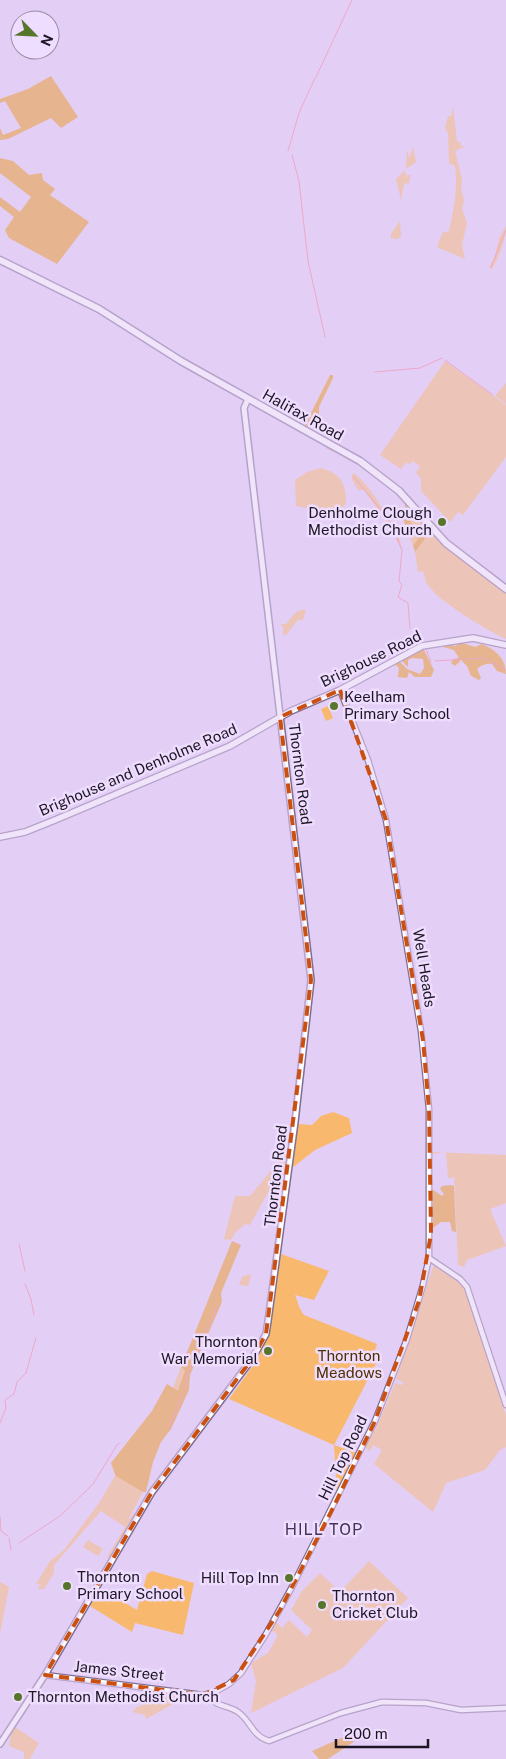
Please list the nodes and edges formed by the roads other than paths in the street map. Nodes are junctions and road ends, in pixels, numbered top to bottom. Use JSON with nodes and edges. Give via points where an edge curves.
{"nodes":[{"id":1,"x":0,"y":260,"type":"edge"},
{"id":2,"x":248,"y":399,"type":"junction"},
{"id":3,"x":506,"y":589,"type":"edge"},
{"id":4,"x":506,"y":645,"type":"edge"},
{"id":5,"x":340,"y":690,"type":"junction"},
{"id":6,"x":280,"y":717,"type":"junction"},
{"id":7,"x":0,"y":837,"type":"edge"},
{"id":8,"x":429,"y":1258,"type":"junction"},
{"id":9,"x":506,"y":1405,"type":"edge"},
{"id":10,"x":45,"y":1675,"type":"junction"},
{"id":11,"x":208,"y":1695,"type":"junction"},
{"id":12,"x":506,"y":1708,"type":"edge"},
{"id":13,"x":0,"y":1744,"type":"edge"}],
"edges":[{"from":1,"to":2,"type":"highway","name":"Halifax Road","via":[[91,305]]},
{"from":2,"to":3,"type":"highway","name":"Halifax Road","via":[[378,474],[408,500],[446,543]]},
{"from":2,"to":6,"type":"main road","name":"Thornton Road","via":[[244,408]]},
{"from":4,"to":5,"type":"main road","name":"Brighouse Road","via":[[473,638],[426,645]]},
{"from":5,"to":6,"type":"main road","name":"Brighouse Road"},
{"from":5,"to":8,"type":"street","name":"Well Heads","via":[[368,760],[386,820],[421,1031],[429,1109]]},
{"from":6,"to":7,"type":"main road","name":"Brighouse and Denholme Road","via":[[230,746],[55,820]]},
{"from":6,"to":10,"type":"main road","name":"Thornton Road","via":[[311,980],[266,1334],[252,1359],[152,1492]]},
{"from":8,"to":9,"type":"street","via":[[467,1287]]},
{"from":8,"to":11,"type":"street","name":"Hill Top Road","via":[[419,1301],[394,1376],[332,1510],[280,1610],[241,1673]]},
{"from":10,"to":11,"type":"street","name":"James Street"},
{"from":10,"to":13,"type":"main road","name":"Thornton Road"},
{"from":11,"to":12,"type":"street","via":[[216,1704],[241,1715],[258,1736],[273,1740],[341,1713],[382,1702],[426,1703],[461,1710]]}]}
